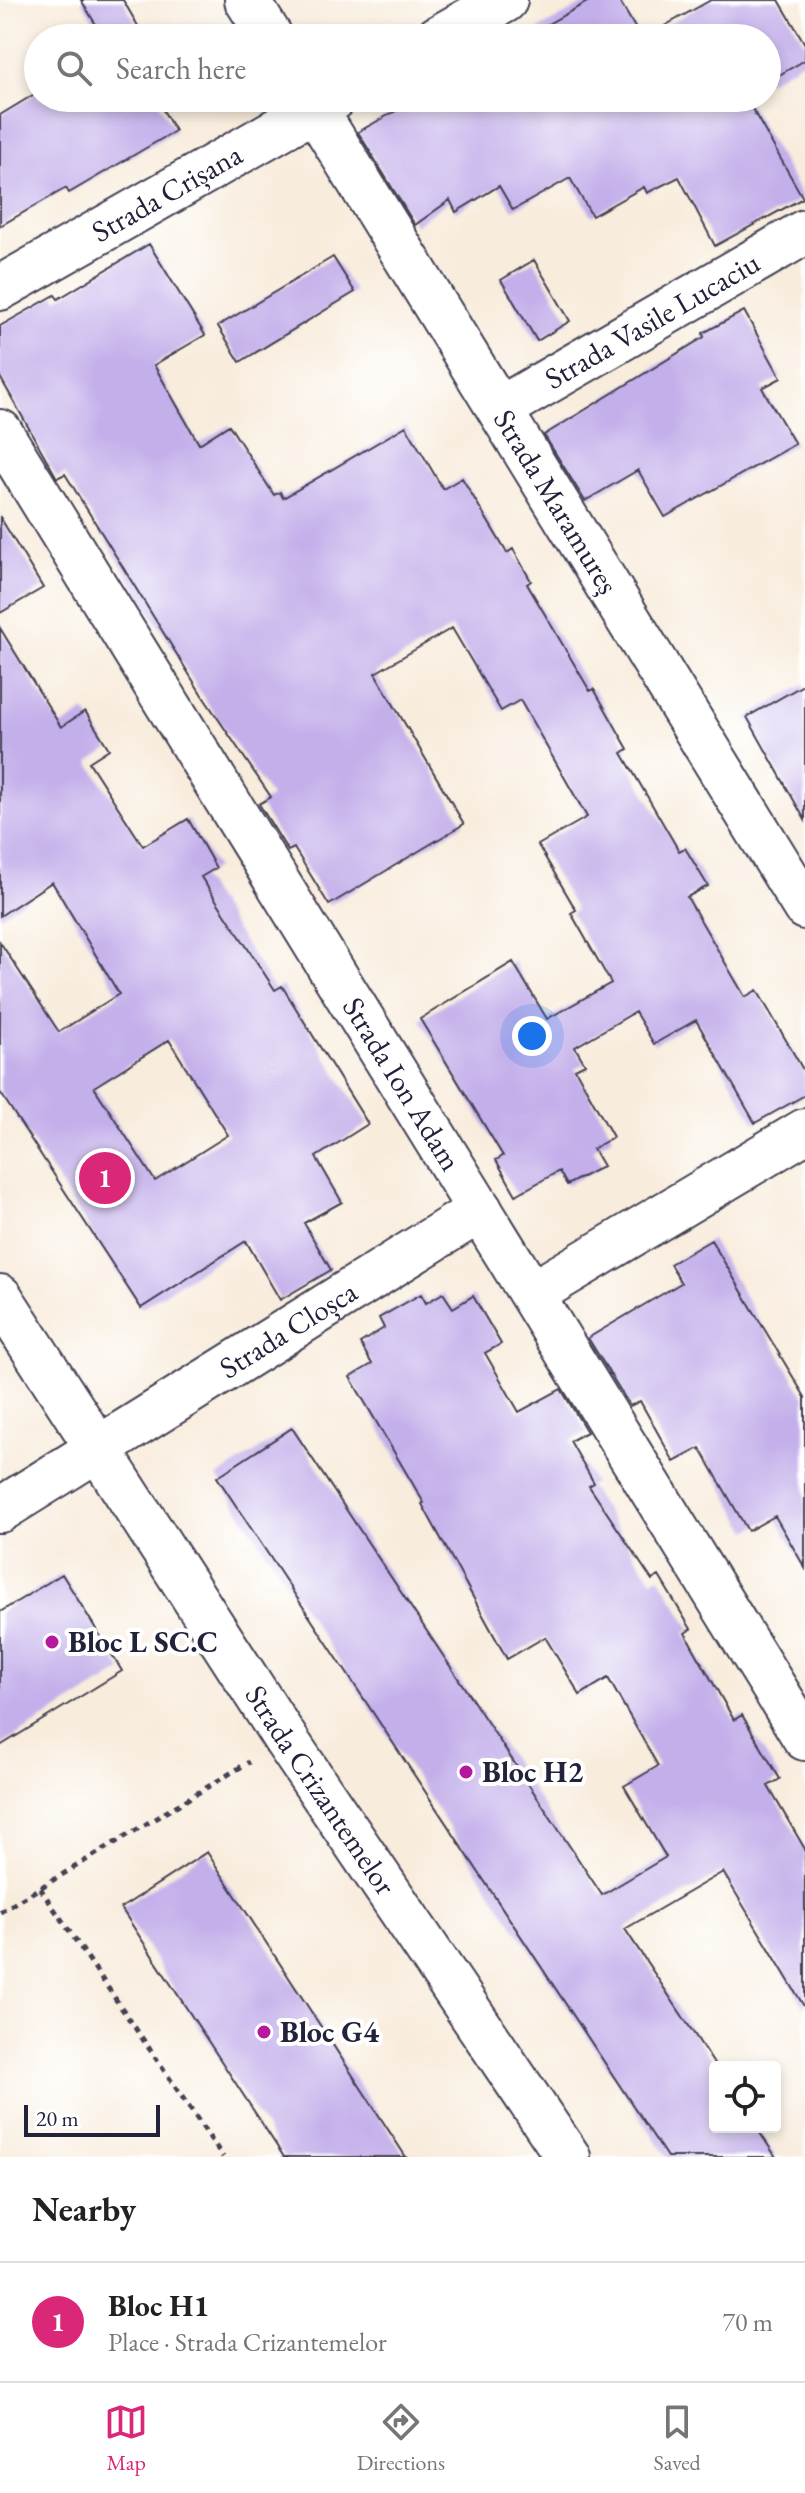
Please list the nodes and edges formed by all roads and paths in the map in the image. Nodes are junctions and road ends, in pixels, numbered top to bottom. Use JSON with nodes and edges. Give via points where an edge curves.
{"nodes":[{"id":1,"x":247,"y":0,"type":"edge"},
{"id":2,"x":505,"y":0,"type":"edge"},
{"id":3,"x":262,"y":24,"type":"edge"},
{"id":4,"x":463,"y":24,"type":"edge"},
{"id":5,"x":302,"y":112,"type":"edge"},
{"id":6,"x":325,"y":112,"type":"edge"},
{"id":7,"x":805,"y":232,"type":"edge"},
{"id":8,"x":0,"y":288,"type":"edge"},
{"id":9,"x":500,"y":409,"type":"junction"},
{"id":10,"x":0,"y":432,"type":"edge"},
{"id":11,"x":805,"y":907,"type":"edge"},
{"id":12,"x":805,"y":1131,"type":"edge"},
{"id":13,"x":480,"y":1210,"type":"junction"},
{"id":14,"x":532,"y":1294,"type":"junction"},
{"id":15,"x":0,"y":1297,"type":"edge"},
{"id":16,"x":98,"y":1449,"type":"junction"},
{"id":17,"x":0,"y":1510,"type":"edge"},
{"id":18,"x":805,"y":1738,"type":"edge"},
{"id":19,"x":286,"y":1740,"type":"junction"},
{"id":20,"x":40,"y":1888,"type":"junction"},
{"id":21,"x":0,"y":1912,"type":"edge"},
{"id":22,"x":223,"y":2157,"type":"edge"},
{"id":23,"x":568,"y":2157,"type":"edge"}],
"edges":[{"from":1,"to":3,"type":"street"},
{"from":2,"to":4,"type":"street"},
{"from":5,"to":8,"type":"street","name":"Strada Crișana"},
{"from":6,"to":9,"type":"street","name":"Strada Maramureș"},
{"from":7,"to":9,"type":"street","name":"Strada Vasile Lucaciu"},
{"from":9,"to":11,"type":"street","name":"Strada Maramureș"},
{"from":10,"to":13,"type":"street","name":"Strada Ion Adam"},
{"from":12,"to":14,"type":"street"},
{"from":13,"to":14,"type":"street","name":"Strada Ion Adam"},
{"from":13,"to":16,"type":"street","name":"Strada Cloșca"},
{"from":14,"to":18,"type":"street","name":"Strada Ion Adam"},
{"from":15,"to":16,"type":"street","name":"Strada Crizantemelor"},
{"from":16,"to":17,"type":"street","name":"Strada Cloșca"},
{"from":16,"to":19,"type":"street","name":"Strada Crizantemelor"},
{"from":19,"to":20,"type":"path"},
{"from":19,"to":23,"type":"street","name":"Strada Crizantemelor"},
{"from":20,"to":21,"type":"path"},
{"from":20,"to":22,"type":"path"}]}
